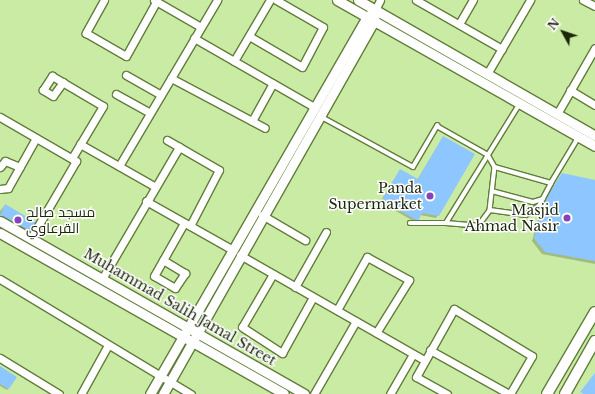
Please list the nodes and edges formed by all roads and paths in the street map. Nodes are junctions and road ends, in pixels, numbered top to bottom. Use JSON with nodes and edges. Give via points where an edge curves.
{"nodes":[{"id":1,"x":104,"y":0,"type":"edge"},
{"id":2,"x":217,"y":0,"type":"edge"},
{"id":3,"x":270,"y":0,"type":"edge"},
{"id":4,"x":276,"y":0,"type":"edge"},
{"id":5,"x":337,"y":0,"type":"edge"},
{"id":6,"x":358,"y":0,"type":"edge"},
{"id":7,"x":380,"y":0,"type":"edge"},
{"id":8,"x":473,"y":0,"type":"edge"},
{"id":9,"x":530,"y":0,"type":"edge"},
{"id":10,"x":584,"y":0,"type":"edge"},
{"id":11,"x":155,"y":1,"type":"edge"},
{"id":12,"x":419,"y":1,"type":"edge"},
{"id":13,"x":595,"y":6,"type":"edge"},
{"id":14,"x":375,"y":10,"type":"junction"},
{"id":15,"x":370,"y":19,"type":"junction"},
{"id":16,"x":459,"y":24,"type":"junction"},
{"id":17,"x":201,"y":27,"type":"junction"},
{"id":18,"x":249,"y":36,"type":"junction"},
{"id":19,"x":194,"y":38,"type":"junction"},
{"id":20,"x":595,"y":48,"type":"edge"},
{"id":21,"x":502,"y":49,"type":"junction"},
{"id":22,"x":234,"y":61,"type":"junction"},
{"id":23,"x":487,"y":74,"type":"junction"},
{"id":24,"x":126,"y":75,"type":"dead end"},
{"id":25,"x":171,"y":78,"type":"junction"},
{"id":26,"x":63,"y":82,"type":"dead end"},
{"id":27,"x":273,"y":83,"type":"junction"},
{"id":28,"x":570,"y":90,"type":"junction"},
{"id":29,"x":116,"y":94,"type":"dead end"},
{"id":30,"x":161,"y":95,"type":"junction"},
{"id":31,"x":520,"y":104,"type":"junction"},
{"id":32,"x":595,"y":104,"type":"edge"},
{"id":33,"x":314,"y":108,"type":"junction"},
{"id":34,"x":150,"y":113,"type":"junction"},
{"id":35,"x":556,"y":114,"type":"junction"},
{"id":36,"x":320,"y":116,"type":"junction"},
{"id":37,"x":0,"y":117,"type":"edge"},
{"id":38,"x":252,"y":121,"type":"junction"},
{"id":39,"x":265,"y":128,"type":"dead end"},
{"id":40,"x":595,"y":136,"type":"edge"},
{"id":41,"x":579,"y":137,"type":"junction"},
{"id":42,"x":36,"y":138,"type":"junction"},
{"id":43,"x":167,"y":140,"type":"dead end"},
{"id":44,"x":80,"y":144,"type":"junction"},
{"id":45,"x":595,"y":146,"type":"edge"},
{"id":46,"x":179,"y":147,"type":"junction"},
{"id":47,"x":488,"y":155,"type":"junction"},
{"id":48,"x":72,"y":158,"type":"junction"},
{"id":49,"x":20,"y":166,"type":"junction"},
{"id":50,"x":119,"y":166,"type":"junction"},
{"id":51,"x":0,"y":167,"type":"edge"},
{"id":52,"x":495,"y":168,"type":"junction"},
{"id":53,"x":551,"y":183,"type":"junction"},
{"id":54,"x":154,"y":186,"type":"junction"},
{"id":55,"x":0,"y":189,"type":"edge"},
{"id":56,"x":492,"y":191,"type":"junction"},
{"id":57,"x":543,"y":198,"type":"junction"},
{"id":58,"x":146,"y":201,"type":"junction"},
{"id":59,"x":490,"y":210,"type":"junction"},
{"id":60,"x":262,"y":215,"type":"junction"},
{"id":61,"x":0,"y":221,"type":"edge"},
{"id":62,"x":410,"y":223,"type":"dead end"},
{"id":63,"x":446,"y":223,"type":"junction"},
{"id":64,"x":187,"y":225,"type":"junction"},
{"id":65,"x":326,"y":232,"type":"dead end"},
{"id":66,"x":0,"y":233,"type":"edge"},
{"id":67,"x":31,"y":238,"type":"junction"},
{"id":68,"x":305,"y":240,"type":"dead end"},
{"id":69,"x":236,"y":252,"type":"junction"},
{"id":70,"x":163,"y":260,"type":"dead end"},
{"id":71,"x":274,"y":274,"type":"junction"},
{"id":72,"x":0,"y":279,"type":"edge"},
{"id":73,"x":102,"y":279,"type":"junction"},
{"id":74,"x":295,"y":287,"type":"junction"},
{"id":75,"x":313,"y":297,"type":"junction"},
{"id":76,"x":337,"y":310,"type":"junction"},
{"id":77,"x":595,"y":312,"type":"edge"},
{"id":78,"x":356,"y":321,"type":"junction"},
{"id":79,"x":192,"y":330,"type":"junction"},
{"id":80,"x":376,"y":333,"type":"junction"},
{"id":81,"x":183,"y":337,"type":"junction"},
{"id":82,"x":595,"y":341,"type":"edge"},
{"id":83,"x":191,"y":342,"type":"junction"},
{"id":84,"x":108,"y":345,"type":"junction"},
{"id":85,"x":430,"y":350,"type":"junction"},
{"id":86,"x":413,"y":354,"type":"junction"},
{"id":87,"x":0,"y":358,"type":"edge"},
{"id":88,"x":424,"y":360,"type":"junction"},
{"id":89,"x":160,"y":376,"type":"junction"},
{"id":90,"x":170,"y":381,"type":"junction"},
{"id":91,"x":443,"y":393,"type":"edge"},
{"id":92,"x":59,"y":394,"type":"edge"},
{"id":93,"x":81,"y":394,"type":"edge"},
{"id":94,"x":150,"y":394,"type":"edge"},
{"id":95,"x":163,"y":394,"type":"edge"},
{"id":96,"x":191,"y":394,"type":"edge"},
{"id":97,"x":284,"y":394,"type":"edge"},
{"id":98,"x":304,"y":394,"type":"edge"},
{"id":99,"x":314,"y":394,"type":"edge"},
{"id":100,"x":390,"y":394,"type":"edge"},
{"id":101,"x":510,"y":394,"type":"edge"},
{"id":102,"x":547,"y":394,"type":"edge"},
{"id":103,"x":565,"y":394,"type":"edge"}],
"edges":[{"from":1,"to":11,"type":"street","via":[[86,33],[126,56]]},
{"from":2,"to":17,"type":"street"},
{"from":3,"to":18,"type":"street"},
{"from":4,"to":18,"type":"street","via":[[323,27],[302,67]]},
{"from":5,"to":15,"type":"street"},
{"from":6,"to":14,"type":"street"},
{"from":7,"to":14,"type":"street"},
{"from":8,"to":16,"type":"street"},
{"from":9,"to":21,"type":"street"},
{"from":10,"to":13,"type":"street"},
{"from":11,"to":17,"type":"street"},
{"from":12,"to":16,"type":"street"},
{"from":14,"to":15,"type":"street"},
{"from":14,"to":23,"type":"street"},
{"from":15,"to":31,"type":"street"},
{"from":15,"to":33,"type":"street"},
{"from":15,"to":36,"type":"street"},
{"from":16,"to":21,"type":"street"},
{"from":17,"to":19,"type":"street"},
{"from":18,"to":22,"type":"street"},
{"from":19,"to":22,"type":"street"},
{"from":19,"to":25,"type":"street"},
{"from":20,"to":28,"type":"street"},
{"from":21,"to":23,"type":"street"},
{"from":22,"to":27,"type":"street"},
{"from":23,"to":35,"type":"street"},
{"from":24,"to":30,"type":"street"},
{"from":25,"to":30,"type":"street"},
{"from":25,"to":38,"type":"street"},
{"from":26,"to":44,"type":"street","via":[[103,106]]},
{"from":27,"to":33,"type":"street"},
{"from":27,"to":38,"type":"street"},
{"from":28,"to":32,"type":"street"},
{"from":28,"to":35,"type":"street"},
{"from":29,"to":34,"type":"street"},
{"from":30,"to":34,"type":"street"},
{"from":31,"to":41,"type":"street"},
{"from":31,"to":47,"type":"lane"},
{"from":33,"to":69,"type":"street"},
{"from":34,"to":50,"type":"street"},
{"from":35,"to":40,"type":"street"},
{"from":36,"to":47,"type":"lane","via":[[413,167],[437,126]]},
{"from":36,"to":60,"type":"street"},
{"from":37,"to":42,"type":"street"},
{"from":38,"to":39,"type":"street"},
{"from":41,"to":45,"type":"street"},
{"from":41,"to":53,"type":"lane"},
{"from":42,"to":48,"type":"street"},
{"from":42,"to":49,"type":"street"},
{"from":43,"to":46,"type":"street"},
{"from":44,"to":48,"type":"street"},
{"from":44,"to":50,"type":"street"},
{"from":46,"to":54,"type":"street"},
{"from":46,"to":64,"type":"street","via":[[219,170]]},
{"from":47,"to":52,"type":"lane"},
{"from":47,"to":63,"type":"lane"},
{"from":48,"to":67,"type":"street","via":[[76,161]]},
{"from":49,"to":51,"type":"street","via":[[5,161]]},
{"from":49,"to":55,"type":"street","via":[[8,188]]},
{"from":50,"to":54,"type":"street"},
{"from":52,"to":53,"type":"lane"},
{"from":52,"to":56,"type":"lane"},
{"from":53,"to":57,"type":"lane"},
{"from":54,"to":58,"type":"street"},
{"from":56,"to":57,"type":"lane","via":[[533,202]]},
{"from":56,"to":59,"type":"lane"},
{"from":57,"to":59,"type":"lane","via":[[539,206],[526,215]]},
{"from":58,"to":64,"type":"street"},
{"from":58,"to":73,"type":"street"},
{"from":59,"to":63,"type":"lane","via":[[478,226]]},
{"from":60,"to":68,"type":"street"},
{"from":60,"to":69,"type":"street"},
{"from":61,"to":67,"type":"street","name":"Muhammad Salih Jamal Street"},
{"from":62,"to":63,"type":"lane"},
{"from":64,"to":69,"type":"street"},
{"from":64,"to":70,"type":"street"},
{"from":65,"to":74,"type":"street"},
{"from":66,"to":81,"type":"street","name":"Muhammad Salih Jamal Street"},
{"from":67,"to":73,"type":"street","name":"Muhammad Salih Jamal Street"},
{"from":69,"to":71,"type":"street"},
{"from":69,"to":79,"type":"street"},
{"from":71,"to":74,"type":"street"},
{"from":71,"to":75,"type":"street","via":[[242,327],[282,353]]},
{"from":72,"to":84,"type":"street"},
{"from":73,"to":79,"type":"street","name":"Muhammad Salih Jamal Street"},
{"from":74,"to":75,"type":"street"},
{"from":75,"to":76,"type":"street"},
{"from":76,"to":78,"type":"street"},
{"from":76,"to":80,"type":"street","via":[[367,257],[409,280]]},
{"from":77,"to":102,"type":"main road"},
{"from":78,"to":80,"type":"street"},
{"from":78,"to":99,"type":"street"},
{"from":79,"to":81,"type":"street"},
{"from":79,"to":83,"type":"street"},
{"from":79,"to":98,"type":"street","name":"Muhammad Salih Jamal Street"},
{"from":80,"to":86,"type":"street"},
{"from":81,"to":83,"type":"street","name":"Muhammad Salih Jamal Street"},
{"from":81,"to":89,"type":"street"},
{"from":82,"to":103,"type":"main road"},
{"from":83,"to":90,"type":"street"},
{"from":83,"to":97,"type":"street","name":"Muhammad Salih Jamal Street"},
{"from":84,"to":89,"type":"street"},
{"from":84,"to":93,"type":"street"},
{"from":85,"to":88,"type":"street"},
{"from":85,"to":101,"type":"street"},
{"from":85,"to":101,"type":"street","via":[[454,309],[532,356]]},
{"from":86,"to":88,"type":"street"},
{"from":86,"to":100,"type":"street"},
{"from":87,"to":92,"type":"street"},
{"from":88,"to":91,"type":"street","via":[[416,377]]},
{"from":89,"to":90,"type":"street"},
{"from":89,"to":94,"type":"street"},
{"from":90,"to":95,"type":"street"},
{"from":90,"to":96,"type":"street"}]}
